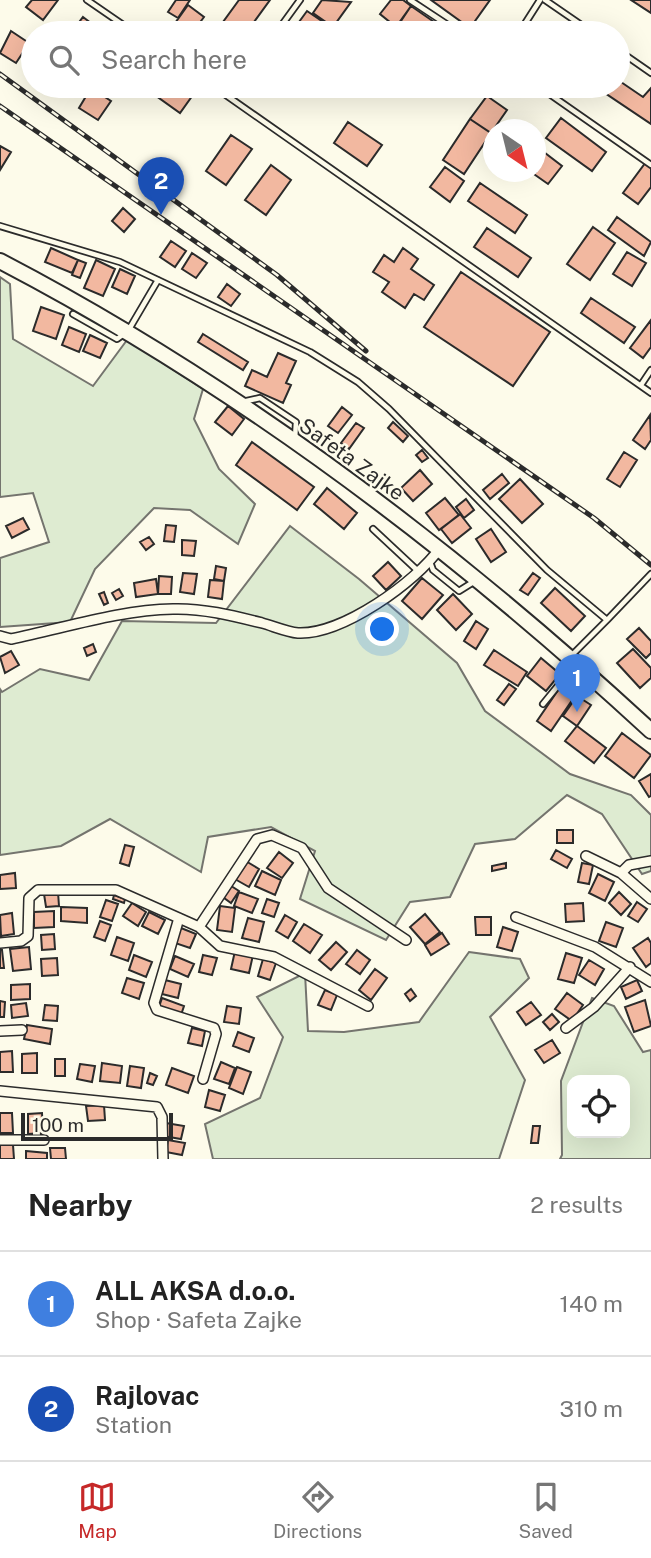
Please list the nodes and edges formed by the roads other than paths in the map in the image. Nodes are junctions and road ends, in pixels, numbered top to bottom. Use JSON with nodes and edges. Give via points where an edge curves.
{"nodes":[{"id":1,"x":87,"y":0,"type":"edge"},
{"id":2,"x":300,"y":0,"type":"edge"},
{"id":3,"x":410,"y":0,"type":"edge"},
{"id":4,"x":543,"y":0,"type":"edge"},
{"id":5,"x":118,"y":21,"type":"edge"},
{"id":6,"x":285,"y":21,"type":"edge"},
{"id":7,"x":442,"y":21,"type":"edge"},
{"id":8,"x":528,"y":21,"type":"edge"},
{"id":9,"x":575,"y":21,"type":"edge"},
{"id":10,"x":630,"y":58,"type":"edge"},
{"id":11,"x":651,"y":73,"type":"edge"},
{"id":12,"x":231,"y":98,"type":"edge"},
{"id":13,"x":555,"y":98,"type":"edge"},
{"id":14,"x":651,"y":165,"type":"edge"},
{"id":15,"x":0,"y":226,"type":"edge"},
{"id":16,"x":0,"y":261,"type":"edge"},
{"id":17,"x":158,"y":280,"type":"junction"},
{"id":18,"x":73,"y":314,"type":"dead end"},
{"id":19,"x":128,"y":331,"type":"junction"},
{"id":20,"x":651,"y":370,"type":"edge"},
{"id":21,"x":641,"y":385,"type":"junction"},
{"id":22,"x":651,"y":393,"type":"edge"},
{"id":23,"x":373,"y":529,"type":"dead end"},
{"id":24,"x":440,"y":548,"type":"junction"},
{"id":25,"x":430,"y":562,"type":"junction"},
{"id":26,"x":419,"y":571,"type":"junction"},
{"id":27,"x":651,"y":574,"type":"edge"},
{"id":28,"x":479,"y":579,"type":"junction"},
{"id":29,"x":607,"y":620,"type":"junction"},
{"id":30,"x":0,"y":636,"type":"edge"},
{"id":31,"x":574,"y":660,"type":"junction"},
{"id":32,"x":543,"y":704,"type":"dead end"},
{"id":33,"x":651,"y":730,"type":"edge"},
{"id":34,"x":586,"y":856,"type":"dead end"},
{"id":35,"x":651,"y":861,"type":"edge"},
{"id":36,"x":621,"y":873,"type":"junction"},
{"id":37,"x":651,"y":899,"type":"edge"},
{"id":38,"x":516,"y":916,"type":"dead end"},
{"id":39,"x":179,"y":918,"type":"junction"},
{"id":40,"x":199,"y":926,"type":"junction"},
{"id":41,"x":405,"y":940,"type":"dead end"},
{"id":42,"x":0,"y":943,"type":"edge"},
{"id":43,"x":630,"y":967,"type":"junction"},
{"id":44,"x":651,"y":982,"type":"edge"},
{"id":45,"x":369,"y":1006,"type":"dead end"},
{"id":46,"x":566,"y":1028,"type":"dead end"},
{"id":47,"x":22,"y":1030,"type":"dead end"},
{"id":48,"x":0,"y":1031,"type":"edge"},
{"id":49,"x":202,"y":1079,"type":"dead end"},
{"id":50,"x":0,"y":1091,"type":"edge"},
{"id":51,"x":0,"y":1140,"type":"edge"},
{"id":52,"x":44,"y":1140,"type":"dead end"},
{"id":53,"x":163,"y":1159,"type":"edge"}],
"edges":[{"from":1,"to":5,"type":"lane"},
{"from":2,"to":6,"type":"lane"},
{"from":3,"to":7,"type":"lane"},
{"from":4,"to":8,"type":"lane"},
{"from":4,"to":9,"type":"lane"},
{"from":10,"to":11,"type":"lane"},
{"from":12,"to":21,"type":"lane"},
{"from":13,"to":14,"type":"lane"},
{"from":15,"to":17,"type":"lane","via":[[120,261]]},
{"from":16,"to":19,"type":"main road","name":"Safeta Zajke"},
{"from":17,"to":19,"type":"lane"},
{"from":17,"to":29,"type":"lane","via":[[310,352],[358,382],[547,570]]},
{"from":18,"to":19,"type":"lane","via":[[117,339]]},
{"from":19,"to":24,"type":"main road","name":"Safeta Zajke"},
{"from":20,"to":21,"type":"lane"},
{"from":21,"to":22,"type":"lane"},
{"from":23,"to":26,"type":"lane"},
{"from":24,"to":25,"type":"street"},
{"from":24,"to":28,"type":"main road","name":"Safeta Zajke"},
{"from":25,"to":26,"type":"street"},
{"from":25,"to":28,"type":"lane","via":[[433,570],[459,590]]},
{"from":26,"to":30,"type":"street","via":[[386,598],[340,624],[299,633],[232,615],[174,609],[116,615],[12,639]]},
{"from":27,"to":29,"type":"lane"},
{"from":28,"to":31,"type":"main road","name":"Safeta Zajke"},
{"from":29,"to":31,"type":"lane"},
{"from":31,"to":32,"type":"lane"},
{"from":31,"to":33,"type":"main road","name":"Safeta Zajke"},
{"from":34,"to":36,"type":"street"},
{"from":35,"to":36,"type":"street","via":[[629,865]]},
{"from":36,"to":37,"type":"street"},
{"from":38,"to":43,"type":"street","via":[[595,947]]},
{"from":39,"to":40,"type":"street"},
{"from":39,"to":42,"type":"street","via":[[116,890],[42,889],[29,898],[26,938]]},
{"from":39,"to":49,"type":"street","via":[[155,1003],[157,1010],[214,1028]]},
{"from":40,"to":41,"type":"street","via":[[257,839],[272,835],[302,848],[328,888]]},
{"from":40,"to":45,"type":"street","via":[[220,946],[274,957]]},
{"from":43,"to":44,"type":"street"},
{"from":43,"to":46,"type":"street","via":[[594,1007]]},
{"from":47,"to":48,"type":"street"},
{"from":50,"to":53,"type":"street","via":[[157,1107],[162,1117]]},
{"from":51,"to":52,"type":"street"}]}
